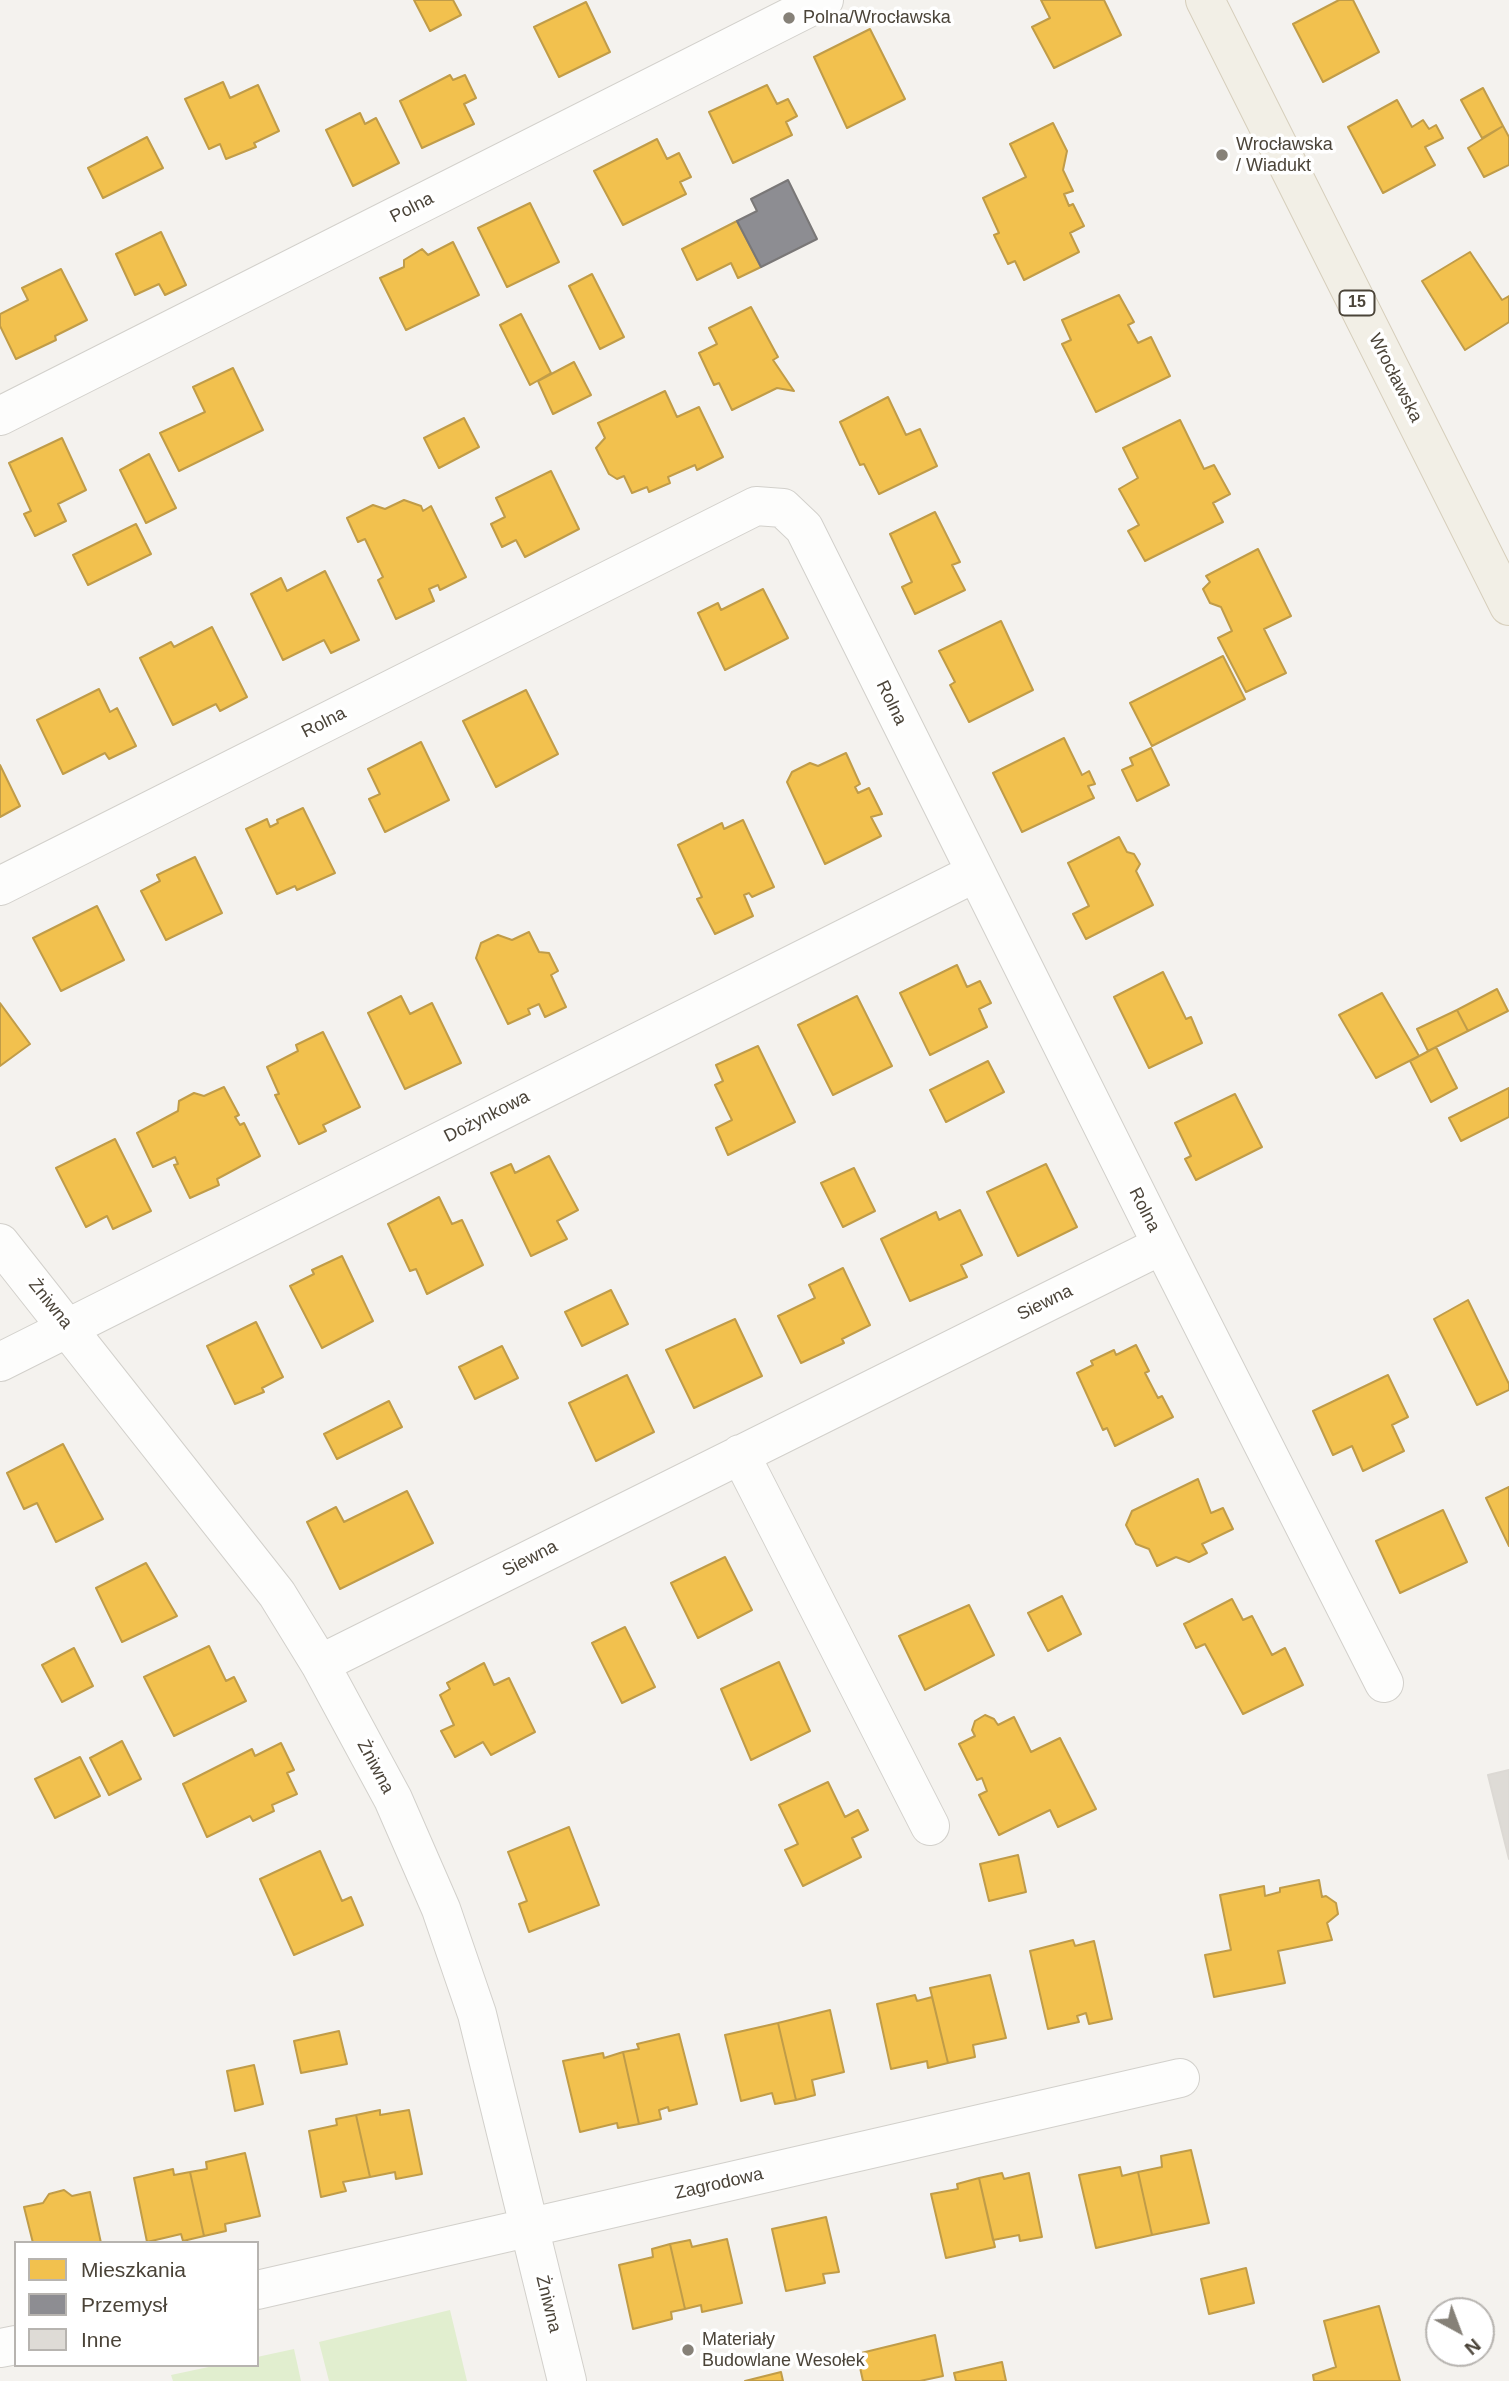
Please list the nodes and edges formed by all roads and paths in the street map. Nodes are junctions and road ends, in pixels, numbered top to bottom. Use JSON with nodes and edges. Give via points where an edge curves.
{"nodes":[{"id":1,"x":824,"y":0,"type":"edge"},
{"id":2,"x":1205,"y":0,"type":"edge"},
{"id":3,"x":0,"y":416,"type":"edge"},
{"id":4,"x":1509,"y":606,"type":"edge"},
{"id":5,"x":975,"y":873,"type":"junction"},
{"id":6,"x":0,"y":886,"type":"edge"},
{"id":7,"x":0,"y":1243,"type":"edge"},
{"id":8,"x":1162,"y":1245,"type":"junction"},
{"id":9,"x":69,"y":1328,"type":"junction"},
{"id":10,"x":0,"y":1362,"type":"edge"},
{"id":11,"x":740,"y":1454,"type":"junction"},
{"id":12,"x":320,"y":1664,"type":"junction"},
{"id":13,"x":1384,"y":1683,"type":"dead end"},
{"id":14,"x":930,"y":1826,"type":"dead end"},
{"id":15,"x":1180,"y":2078,"type":"dead end"},
{"id":16,"x":530,"y":2228,"type":"junction"},
{"id":17,"x":259,"y":2290,"type":"edge"},
{"id":18,"x":567,"y":2381,"type":"edge"}],
"edges":[{"from":1,"to":3,"type":"street","name":"Polna"},
{"from":2,"to":4,"type":"main road","name":"Wrocławska","number":"15"},
{"from":5,"to":6,"type":"street","name":"Rolna","via":[[804,528],[783,508],[756,506]]},
{"from":5,"to":8,"type":"street","name":"Rolna"},
{"from":5,"to":9,"type":"street","name":"Dożynkowa"},
{"from":7,"to":9,"type":"street","name":"Żniwna"},
{"from":8,"to":11,"type":"street","name":"Siewna"},
{"from":8,"to":13,"type":"street","name":"Rolna"},
{"from":9,"to":10,"type":"street","name":"Dożynkowa"},
{"from":9,"to":12,"type":"street","name":"Żniwna","via":[[277,1594]]},
{"from":11,"to":12,"type":"street","name":"Siewna"},
{"from":11,"to":14,"type":"street"},
{"from":12,"to":16,"type":"street","name":"Żniwna","via":[[393,1799],[462,1964]]},
{"from":15,"to":16,"type":"street","name":"Zagrodowa"},
{"from":16,"to":17,"type":"street","name":"Zagrodowa"},
{"from":16,"to":18,"type":"street","name":"Żniwna"}]}
